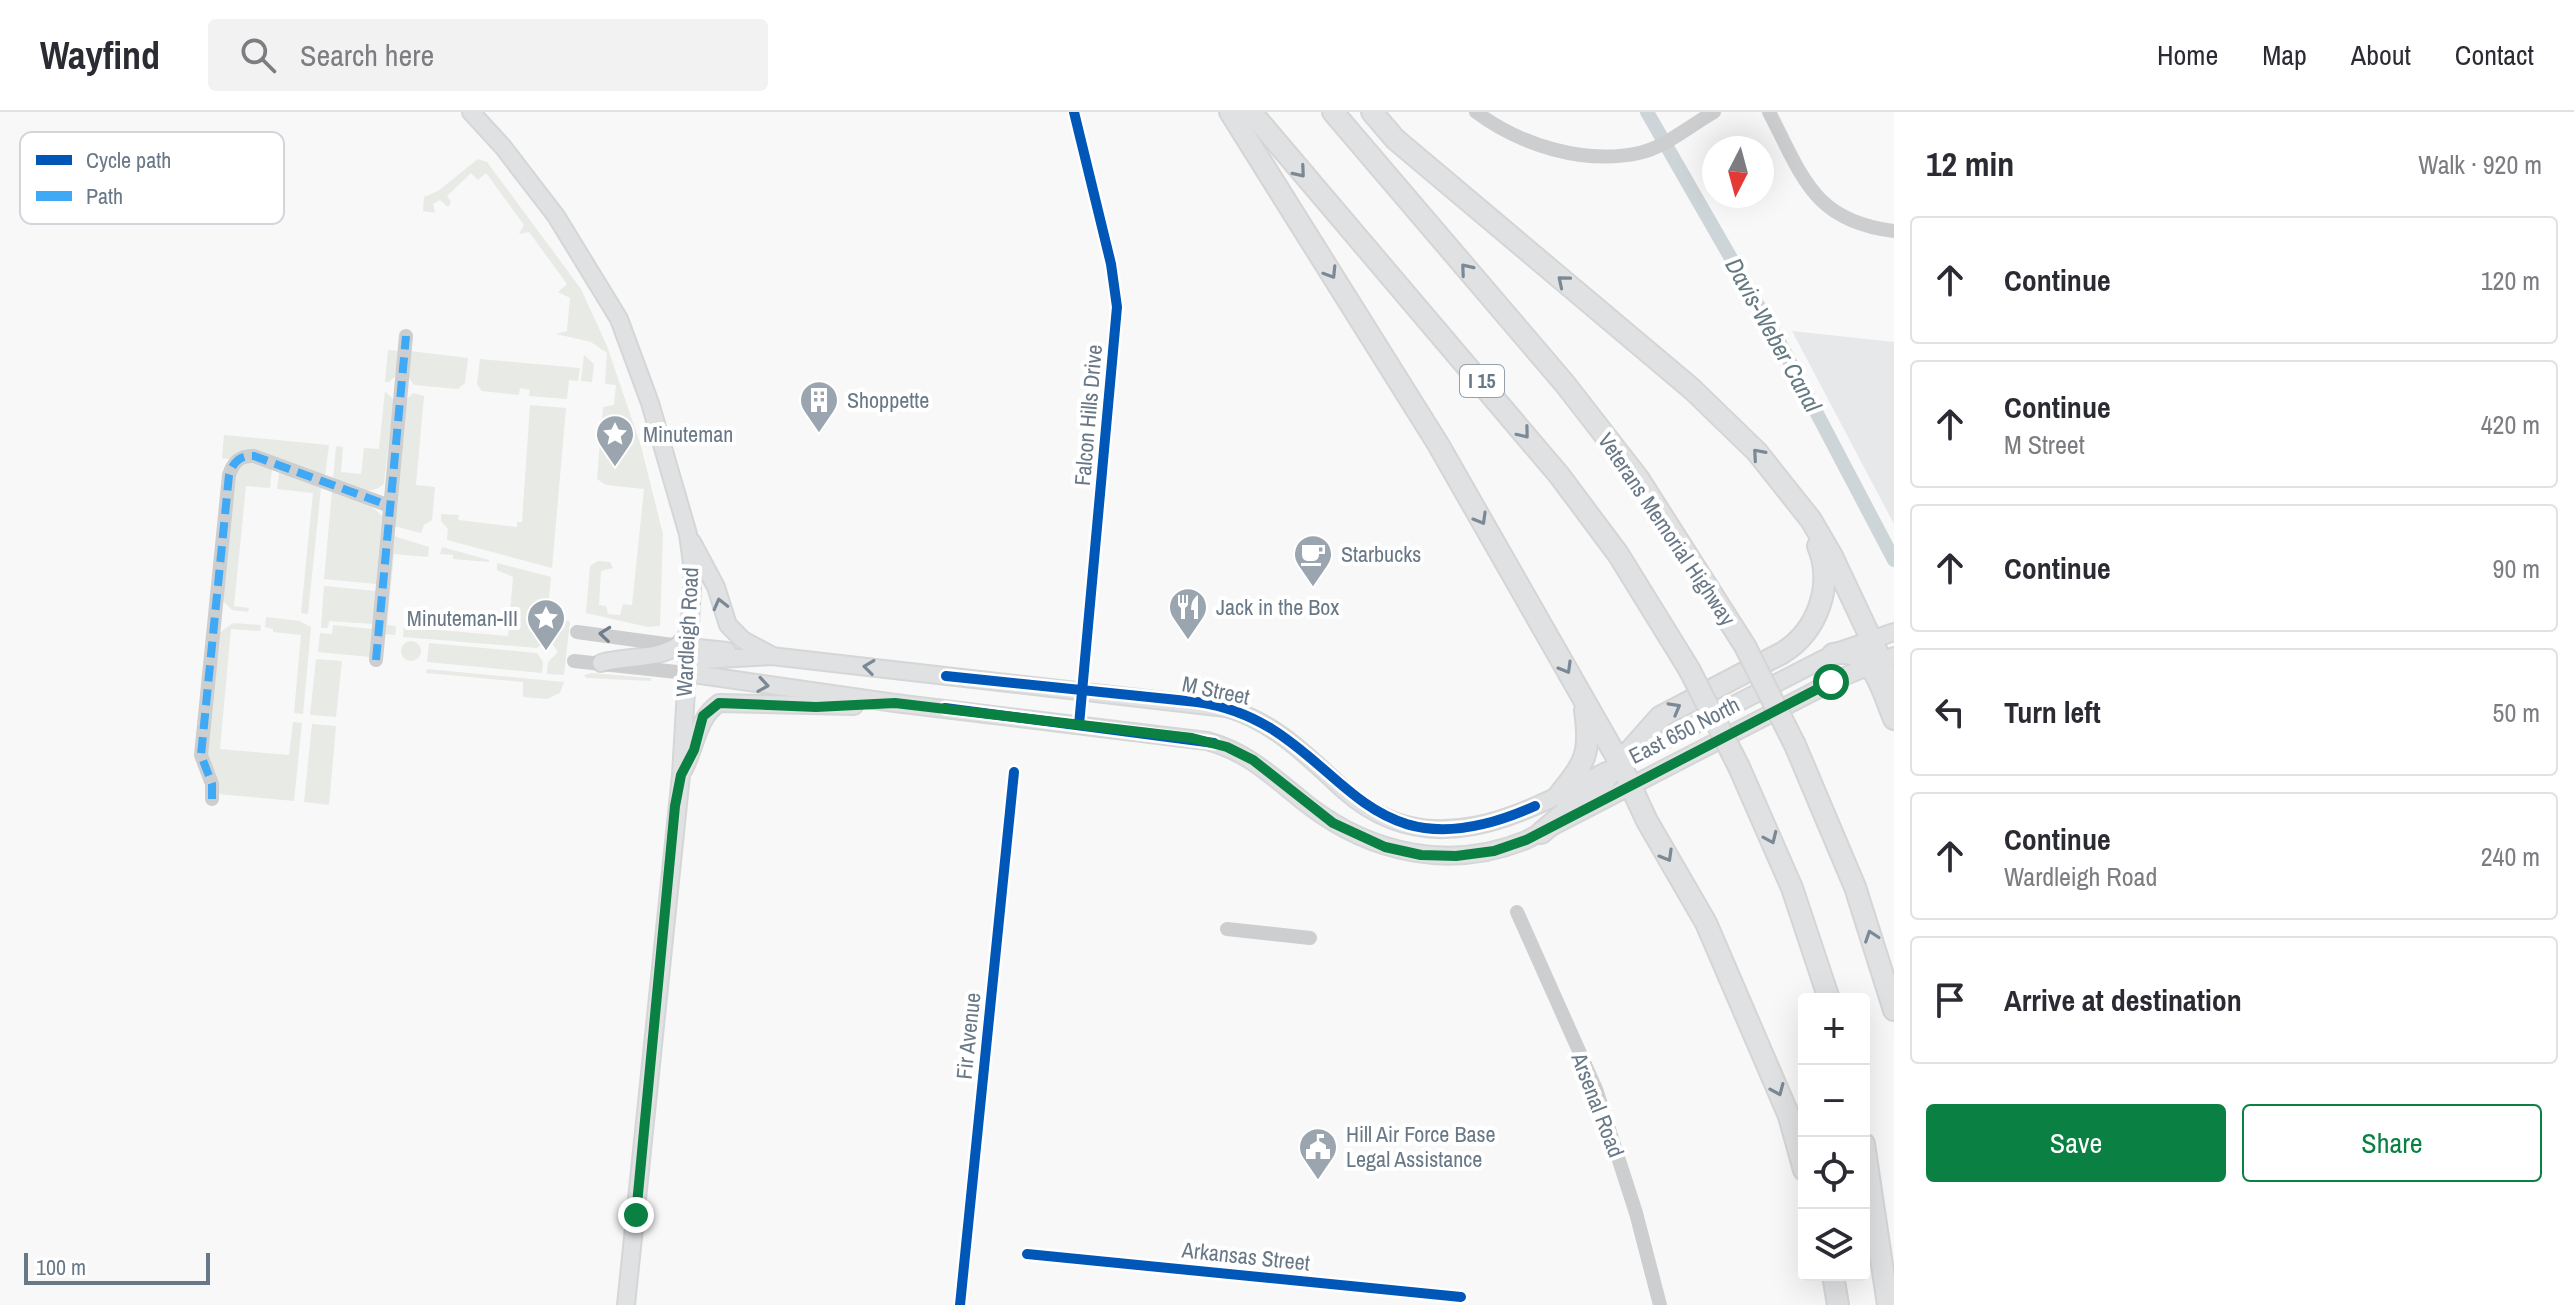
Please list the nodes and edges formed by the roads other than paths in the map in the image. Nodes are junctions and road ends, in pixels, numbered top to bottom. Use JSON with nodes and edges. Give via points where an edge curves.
{"nodes":[{"id":1,"x":471,"y":112,"type":"edge"},
{"id":2,"x":1074,"y":112,"type":"edge"},
{"id":3,"x":1230,"y":112,"type":"edge"},
{"id":4,"x":1251,"y":112,"type":"edge"},
{"id":5,"x":1333,"y":112,"type":"edge"},
{"id":6,"x":1372,"y":112,"type":"edge"},
{"id":7,"x":1476,"y":112,"type":"edge"},
{"id":8,"x":1714,"y":112,"type":"edge"},
{"id":9,"x":1769,"y":112,"type":"edge"},
{"id":10,"x":1894,"y":231,"type":"edge"},
{"id":11,"x":406,"y":336,"type":"dead end"},
{"id":12,"x":1790,"y":495,"type":"junction"},
{"id":13,"x":390,"y":506,"type":"junction"},
{"id":14,"x":688,"y":534,"type":"junction"},
{"id":15,"x":577,"y":632,"type":"dead end"},
{"id":16,"x":1894,"y":632,"type":"edge"},
{"id":17,"x":1871,"y":638,"type":"junction"},
{"id":18,"x":686,"y":641,"type":"junction"},
{"id":19,"x":1833,"y":654,"type":"junction"},
{"id":20,"x":773,"y":656,"type":"junction"},
{"id":21,"x":376,"y":660,"type":"dead end"},
{"id":22,"x":1881,"y":660,"type":"edge"},
{"id":23,"x":574,"y":661,"type":"dead end"},
{"id":24,"x":601,"y":663,"type":"junction"},
{"id":25,"x":686,"y":673,"type":"junction"},
{"id":26,"x":1083,"y":691,"type":"junction"},
{"id":27,"x":1583,"y":698,"type":"junction"},
{"id":28,"x":895,"y":703,"type":"junction"},
{"id":29,"x":1894,"y":704,"type":"edge"},
{"id":30,"x":1894,"y":719,"type":"edge"},
{"id":31,"x":1079,"y":725,"type":"junction"},
{"id":32,"x":1620,"y":763,"type":"junction"},
{"id":33,"x":1014,"y":772,"type":"dead end"},
{"id":34,"x":681,"y":775,"type":"junction"},
{"id":35,"x":1631,"y":786,"type":"junction"},
{"id":36,"x":1559,"y":795,"type":"junction"},
{"id":37,"x":212,"y":799,"type":"dead end"},
{"id":38,"x":1535,"y":806,"type":"joint"},
{"id":39,"x":1541,"y":833,"type":"junction"},
{"id":40,"x":1517,"y":912,"type":"dead end"},
{"id":41,"x":1227,"y":929,"type":"dead end"},
{"id":42,"x":1310,"y":938,"type":"dead end"},
{"id":43,"x":1827,"y":993,"type":"edge"},
{"id":44,"x":1894,"y":1010,"type":"edge"},
{"id":45,"x":1798,"y":1148,"type":"edge"},
{"id":46,"x":1870,"y":1184,"type":"edge"},
{"id":47,"x":1027,"y":1254,"type":"dead end"},
{"id":48,"x":1834,"y":1281,"type":"edge"},
{"id":49,"x":1461,"y":1297,"type":"dead end"},
{"id":50,"x":626,"y":1305,"type":"edge"},
{"id":51,"x":960,"y":1305,"type":"edge"},
{"id":52,"x":1660,"y":1305,"type":"edge"},
{"id":53,"x":1838,"y":1305,"type":"edge"},
{"id":54,"x":1888,"y":1305,"type":"edge"}],
"edges":[{"from":1,"to":14,"type":"main road","name":"Wardleigh Road","via":[[542,198],[612,305],[650,403]]},
{"from":2,"to":26,"type":"street","name":"Falcon Hills Drive","via":[[1117,307]]},
{"from":3,"to":27,"type":"highway","one_way":true,"via":[[1438,444]]},
{"from":4,"to":43,"type":"highway","number":"I 15","one_way":true,"bridge":true,"via":[[1559,475],[1618,554],[1689,669],[1739,767],[1792,888]]},
{"from":44,"to":5,"type":"highway","name":"Veterans Memorial Highway","one_way":true,"bridge":true,"via":[[1855,887],[1795,745],[1745,646],[1638,478],[1565,384]]},
{"from":12,"to":6,"type":"highway","one_way":true,"via":[[1716,410],[1395,139]]},
{"from":7,"to":8,"type":"street","via":[[1522,138],[1562,152],[1603,156],[1640,153]]},
{"from":9,"to":10,"type":"street","via":[[1813,192],[1844,219]]},
{"from":11,"to":13,"type":"street"},
{"from":12,"to":17,"type":"highway","via":[[1832,556]]},
{"from":32,"to":12,"type":"highway","one_way":true,"via":[[1660,717],[1786,651],[1811,625],[1822,600],[1823,562]]},
{"from":13,"to":21,"type":"street"},
{"from":13,"to":37,"type":"street","via":[[254,456],[233,464],[201,755]]},
{"from":14,"to":18,"type":"main road","name":"Wardleigh Road","via":[[694,586]]},
{"from":20,"to":14,"type":"main road","one_way":true,"via":[[728,625],[716,587]]},
{"from":18,"to":15,"type":"street","name":"M Street","one_way":true},
{"from":16,"to":17,"type":"main road","name":"East 650 North"},
{"from":17,"to":19,"type":"main road","name":"East 650 North"},
{"from":17,"to":22,"type":"highway"},
{"from":18,"to":20,"type":"main road","name":"M Street"},
{"from":18,"to":24,"type":"main road","via":[[665,654]]},
{"from":18,"to":25,"type":"main road","name":"Wardleigh Road"},
{"from":19,"to":22,"type":"highway"},
{"from":19,"to":32,"type":"main road","name":"East 650 North"},
{"from":20,"to":25,"type":"main road","via":[[701,660]]},
{"from":26,"to":20,"type":"main road","name":"M Street","one_way":true},
{"from":22,"to":29,"type":"highway"},
{"from":22,"to":30,"type":"highway"},
{"from":22,"to":35,"type":"main road"},
{"from":23,"to":24,"type":"street"},
{"from":24,"to":25,"type":"street"},
{"from":25,"to":28,"type":"main road","one_way":true},
{"from":25,"to":34,"type":"main road","name":"Wardleigh Road"},
{"from":26,"to":31,"type":"street","name":"Falcon Hills Drive"},
{"from":26,"to":38,"type":"main road","name":"M Street","via":[[1205,703],[1247,715],[1287,738],[1355,798],[1406,823],[1475,828]]},
{"from":27,"to":32,"type":"highway"},
{"from":27,"to":36,"type":"highway","via":[[1588,751]]},
{"from":28,"to":31,"type":"main road"},
{"from":28,"to":34,"type":"main road","via":[[719,703],[703,716]]},
{"from":31,"to":39,"type":"main road","via":[[1227,747],[1264,768],[1333,823],[1392,850],[1472,855]]},
{"from":32,"to":35,"type":"highway"},
{"from":32,"to":36,"type":"main road","name":"East 650 North"},
{"from":32,"to":39,"type":"highway"},
{"from":33,"to":51,"type":"street","name":"Fir Avenue"},
{"from":34,"to":50,"type":"main road","name":"Wardleigh Road"},
{"from":35,"to":39,"type":"main road"},
{"from":35,"to":45,"type":"highway","one_way":true,"via":[[1706,923]]},
{"from":36,"to":38,"type":"main road","name":"East 650 North"},
{"from":40,"to":52,"type":"street","name":"Arsenal Road","via":[[1596,1089]]},
{"from":41,"to":42,"type":"street"},
{"from":46,"to":54,"type":"highway"},
{"from":47,"to":49,"type":"street","name":"Arkansas Street"},
{"from":48,"to":53,"type":"highway"}]}
